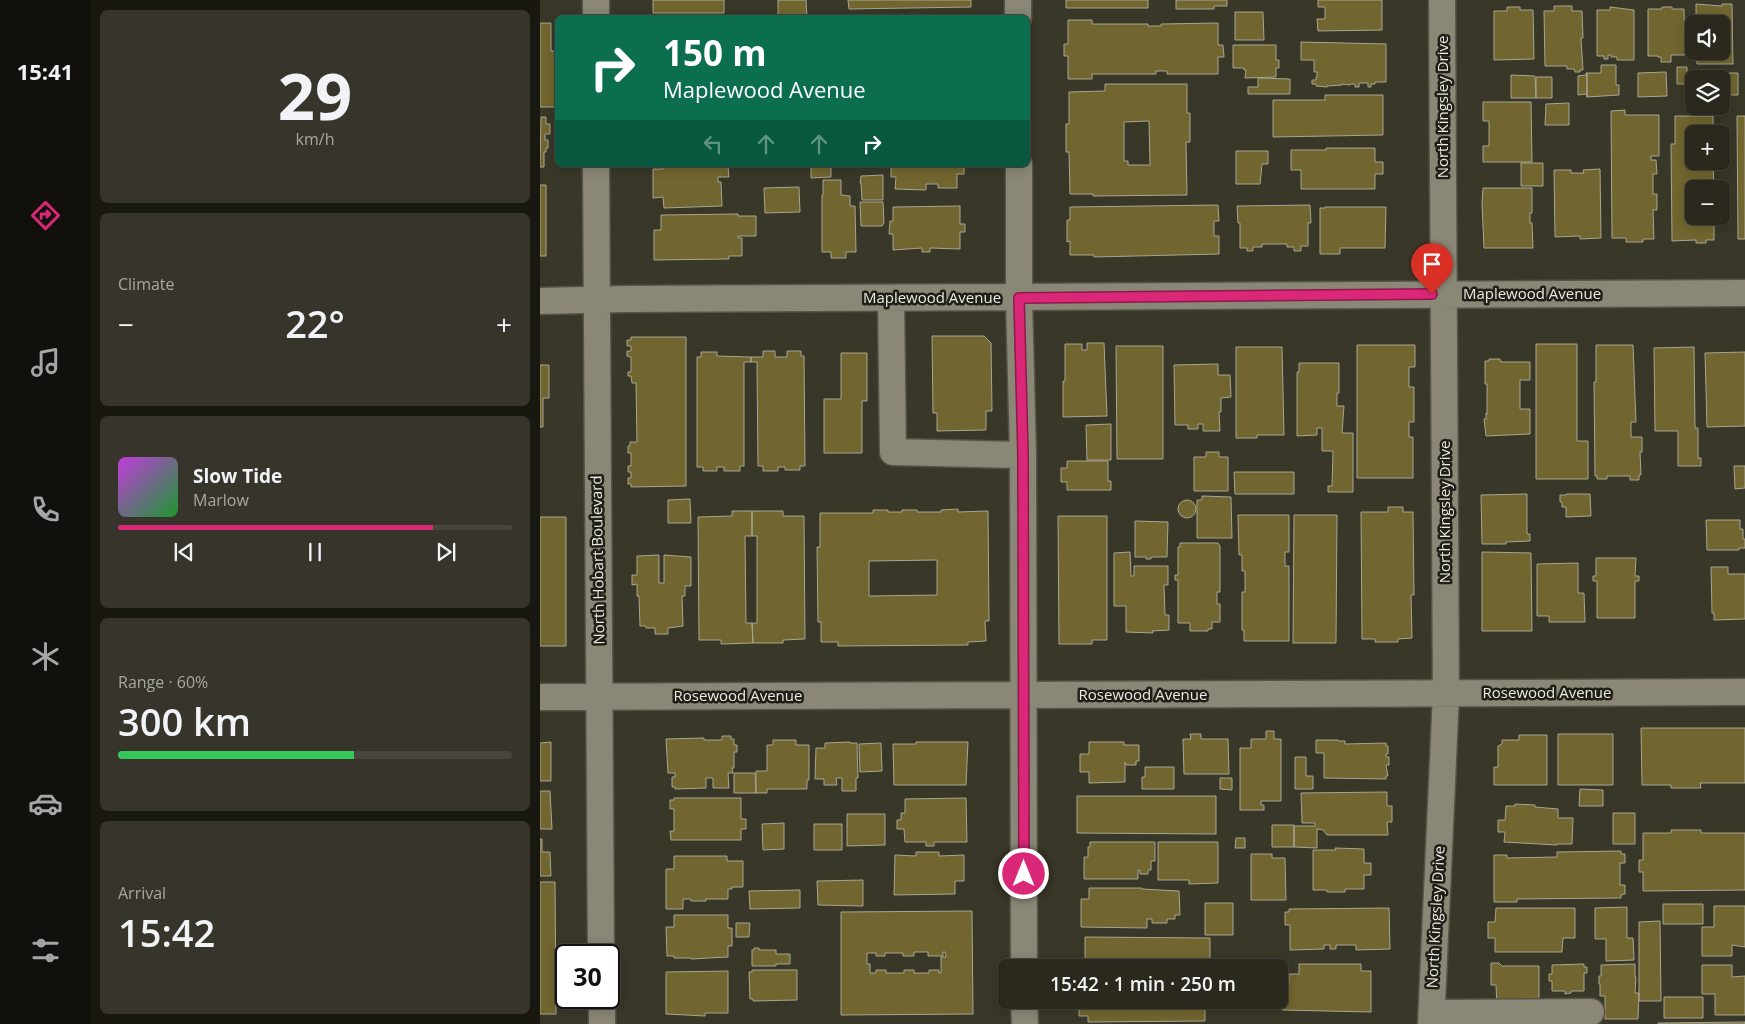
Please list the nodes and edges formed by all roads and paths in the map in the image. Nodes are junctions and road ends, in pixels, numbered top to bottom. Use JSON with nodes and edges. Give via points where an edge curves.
{"nodes":[{"id":1,"x":596,"y":0,"type":"edge"},
{"id":2,"x":1018,"y":0,"type":"edge"},
{"id":3,"x":1442,"y":0,"type":"edge"},
{"id":4,"x":596,"y":15,"type":"edge"},
{"id":5,"x":1018,"y":15,"type":"edge"},
{"id":6,"x":596,"y":167,"type":"edge"},
{"id":7,"x":1019,"y":167,"type":"edge"},
{"id":8,"x":1745,"y":293,"type":"edge"},
{"id":9,"x":1444,"y":294,"type":"junction"},
{"id":10,"x":891,"y":298,"type":"junction"},
{"id":11,"x":1019,"y":298,"type":"junction"},
{"id":12,"x":596,"y":299,"type":"junction"},
{"id":13,"x":540,"y":301,"type":"edge"},
{"id":14,"x":1023,"y":455,"type":"junction"},
{"id":15,"x":1745,"y":692,"type":"edge"},
{"id":16,"x":1446,"y":694,"type":"junction"},
{"id":17,"x":599,"y":696,"type":"junction"},
{"id":18,"x":1023,"y":696,"type":"junction"},
{"id":19,"x":540,"y":697,"type":"edge"},
{"id":20,"x":601,"y":944,"type":"edge"},
{"id":21,"x":1024,"y":959,"type":"edge"},
{"id":22,"x":602,"y":1009,"type":"edge"},
{"id":23,"x":1024,"y":1009,"type":"edge"},
{"id":24,"x":1591,"y":1012,"type":"dead end"},
{"id":25,"x":1432,"y":1019,"type":"edge"},
{"id":26,"x":602,"y":1024,"type":"edge"},
{"id":27,"x":1025,"y":1024,"type":"edge"}],
"edges":[{"from":1,"to":4,"type":"street"},
{"from":2,"to":5,"type":"street"},
{"from":3,"to":9,"type":"street","name":"North Kingsley Drive"},
{"from":6,"to":12,"type":"street","name":"North Hobart Boulevard"},
{"from":7,"to":11,"type":"street"},
{"from":8,"to":9,"type":"street","name":"Maplewood Avenue"},
{"from":9,"to":11,"type":"street","name":"Maplewood Avenue"},
{"from":9,"to":16,"type":"street","name":"North Kingsley Drive"},
{"from":10,"to":11,"type":"street","name":"Maplewood Avenue"},
{"from":10,"to":12,"type":"street","name":"Maplewood Avenue"},
{"from":10,"to":14,"type":"street","via":[[893,452]]},
{"from":11,"to":14,"type":"street"},
{"from":12,"to":13,"type":"street","name":"Maplewood Avenue"},
{"from":12,"to":17,"type":"street","name":"North Hobart Boulevard"},
{"from":14,"to":18,"type":"street"},
{"from":15,"to":16,"type":"street","name":"Rosewood Avenue"},
{"from":16,"to":18,"type":"street","name":"Rosewood Avenue"},
{"from":16,"to":25,"type":"street","name":"North Kingsley Drive"},
{"from":17,"to":18,"type":"street","name":"Rosewood Avenue"},
{"from":17,"to":19,"type":"street","name":"Rosewood Avenue"},
{"from":17,"to":20,"type":"street","name":"North Hobart Boulevard"},
{"from":18,"to":21,"type":"street"},
{"from":22,"to":26,"type":"street"},
{"from":23,"to":27,"type":"street"},
{"from":24,"to":25,"type":"street"}]}
